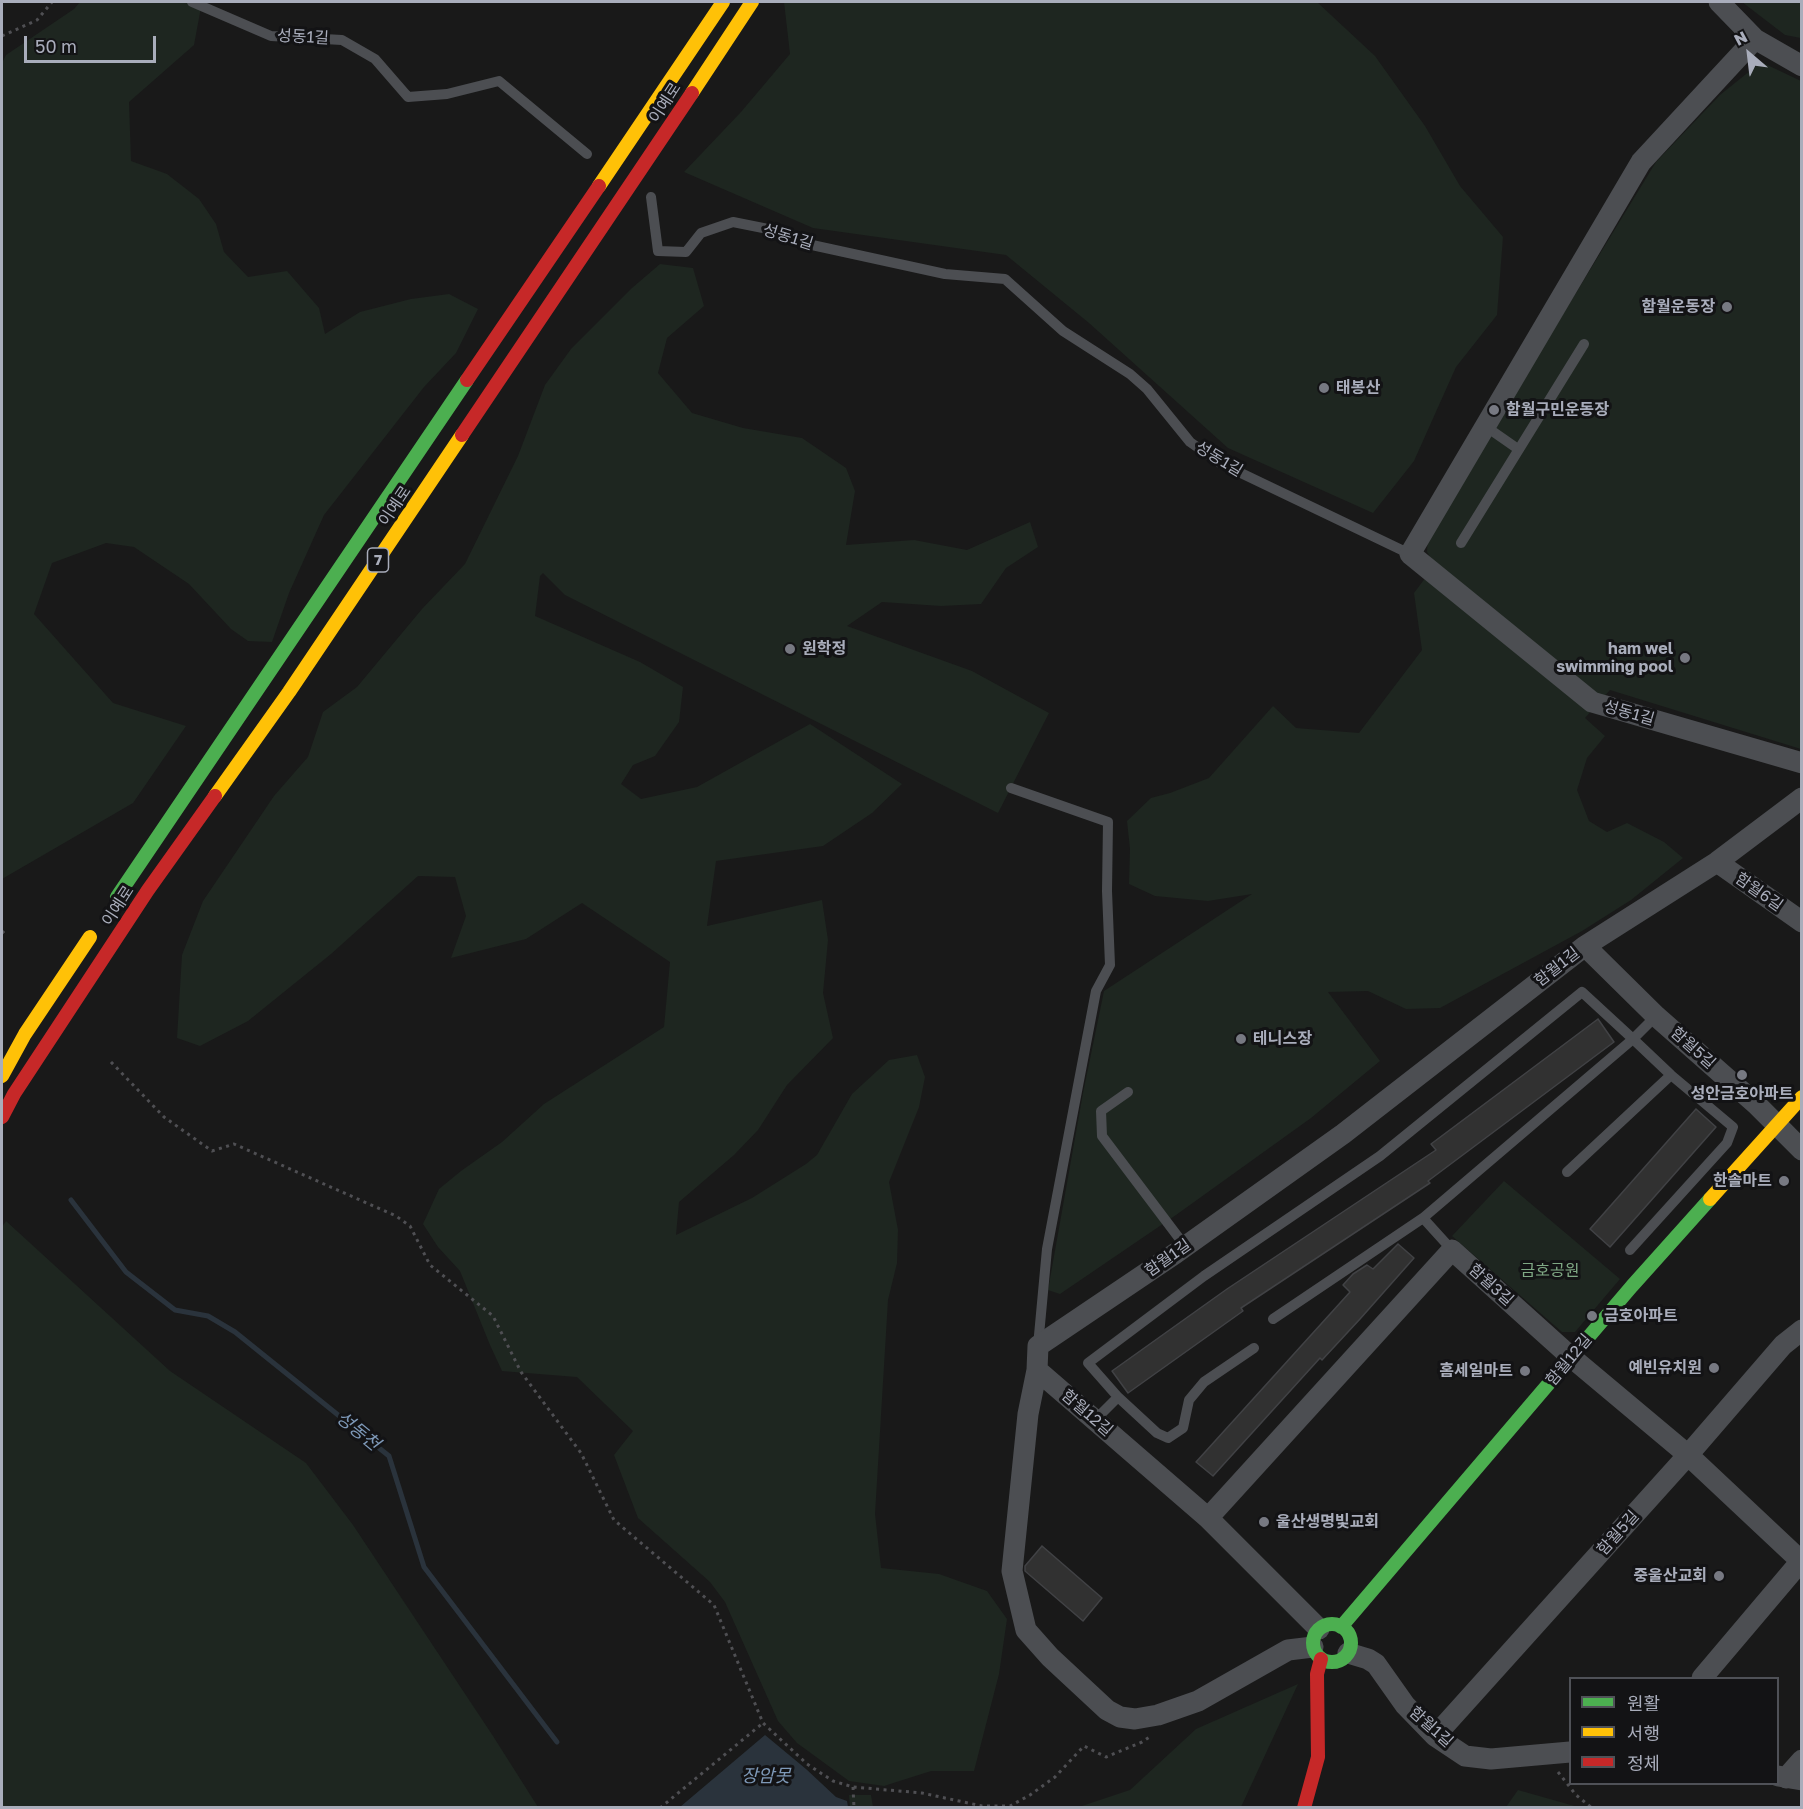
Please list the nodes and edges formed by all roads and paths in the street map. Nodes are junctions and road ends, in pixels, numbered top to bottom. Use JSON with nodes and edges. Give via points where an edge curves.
{"nodes":[{"id":1,"x":52,"y":2,"type":"edge"},
{"id":2,"x":192,"y":2,"type":"edge"},
{"id":3,"x":723,"y":2,"type":"edge"},
{"id":4,"x":752,"y":2,"type":"edge"},
{"id":5,"x":1719,"y":2,"type":"edge"},
{"id":6,"x":2,"y":36,"type":"edge"},
{"id":7,"x":1755,"y":39,"type":"junction"},
{"id":8,"x":1802,"y":66,"type":"edge"},
{"id":9,"x":587,"y":154,"type":"dead end"},
{"id":10,"x":651,"y":197,"type":"dead end"},
{"id":11,"x":1584,"y":344,"type":"dead end"},
{"id":12,"x":1485,"y":426,"type":"junction"},
{"id":13,"x":1518,"y":449,"type":"junction"},
{"id":14,"x":1461,"y":543,"type":"dead end"},
{"id":15,"x":1410,"y":554,"type":"junction"},
{"id":16,"x":1802,"y":764,"type":"edge"},
{"id":17,"x":1011,"y":788,"type":"dead end"},
{"id":18,"x":1802,"y":798,"type":"edge"},
{"id":19,"x":1717,"y":862,"type":"junction"},
{"id":20,"x":108,"y":909,"type":"dead end"},
{"id":21,"x":1802,"y":922,"type":"edge"},
{"id":22,"x":96,"y":928,"type":"dead end"},
{"id":23,"x":1585,"y":946,"type":"junction"},
{"id":24,"x":1656,"y":1016,"type":"junction"},
{"id":25,"x":1633,"y":1039,"type":"junction"},
{"id":26,"x":111,"y":1062,"type":"dead end"},
{"id":27,"x":1671,"y":1075,"type":"junction"},
{"id":28,"x":2,"y":1076,"type":"edge"},
{"id":29,"x":1128,"y":1092,"type":"dead end"},
{"id":30,"x":1802,"y":1097,"type":"edge"},
{"id":31,"x":2,"y":1117,"type":"edge"},
{"id":32,"x":1777,"y":1125,"type":"junction"},
{"id":33,"x":1802,"y":1150,"type":"edge"},
{"id":34,"x":1567,"y":1172,"type":"dead end"},
{"id":35,"x":1423,"y":1218,"type":"junction"},
{"id":36,"x":1185,"y":1246,"type":"junction"},
{"id":37,"x":1452,"y":1250,"type":"junction"},
{"id":38,"x":1630,"y":1250,"type":"dead end"},
{"id":39,"x":1273,"y":1319,"type":"dead end"},
{"id":40,"x":1802,"y":1330,"type":"edge"},
{"id":41,"x":1038,"y":1346,"type":"junction"},
{"id":42,"x":1254,"y":1348,"type":"dead end"},
{"id":43,"x":1571,"y":1357,"type":"junction"},
{"id":44,"x":1037,"y":1370,"type":"junction"},
{"id":45,"x":1119,"y":1397,"type":"junction"},
{"id":46,"x":1095,"y":1420,"type":"junction"},
{"id":47,"x":1688,"y":1455,"type":"junction"},
{"id":48,"x":1208,"y":1518,"type":"junction"},
{"id":49,"x":1801,"y":1562,"type":"edge"},
{"id":50,"x":1341,"y":1627,"type":"junction"},
{"id":51,"x":1318,"y":1645,"type":"junction"},
{"id":52,"x":1348,"y":1653,"type":"junction"},
{"id":53,"x":1703,"y":1677,"type":"edge"},
{"id":54,"x":763,"y":1723,"type":"junction"},
{"id":55,"x":1152,"y":1736,"type":"dead end"},
{"id":56,"x":1435,"y":1736,"type":"junction"},
{"id":57,"x":1569,"y":1752,"type":"edge"},
{"id":58,"x":1547,"y":1754,"type":"junction"},
{"id":59,"x":1802,"y":1760,"type":"edge"},
{"id":60,"x":1788,"y":1778,"type":"edge"},
{"id":61,"x":853,"y":1787,"type":"junction"},
{"id":62,"x":998,"y":1807,"type":"edge"},
{"id":63,"x":660,"y":1808,"type":"edge"},
{"id":64,"x":854,"y":1808,"type":"edge"},
{"id":65,"x":1304,"y":1808,"type":"edge"},
{"id":66,"x":1592,"y":1808,"type":"edge"}],
"edges":[{"from":1,"to":6,"type":"path","via":[[37,20]]},
{"from":2,"to":9,"type":"lane","name":"성동1길","via":[[272,36],[342,40],[375,59],[408,97],[447,94],[499,81]]},
{"from":3,"to":20,"type":"main road","name":"이예로","number":"7"},
{"from":4,"to":31,"type":"main road","name":"이예로","number":"7","via":[[289,692],[148,890]]},
{"from":5,"to":7,"type":"street"},
{"from":7,"to":8,"type":"street"},
{"from":7,"to":12,"type":"street","via":[[1641,162]]},
{"from":10,"to":15,"type":"lane","name":"성동1길","via":[[658,251],[686,252],[701,233],[733,222],[945,274],[1005,279],[1063,331],[1138,381],[1190,442],[1220,463]]},
{"from":11,"to":13,"type":"lane"},
{"from":12,"to":13,"type":"lane"},
{"from":12,"to":15,"type":"street"},
{"from":13,"to":14,"type":"lane"},
{"from":15,"to":16,"type":"street","name":"성동1길","via":[[1592,702]]},
{"from":17,"to":41,"type":"lane","via":[[1108,822],[1110,964],[1096,991],[1047,1249]]},
{"from":18,"to":19,"type":"street","name":"함월1길"},
{"from":19,"to":21,"type":"street","name":"함월6길"},
{"from":19,"to":23,"type":"street","name":"함월1길"},
{"from":22,"to":28,"type":"main road","name":"이예로","via":[[25,1034]]},
{"from":23,"to":24,"type":"street","name":"함월5길"},
{"from":23,"to":36,"type":"street","name":"함월1길","via":[[1343,1134]]},
{"from":24,"to":25,"type":"lane"},
{"from":24,"to":32,"type":"street","name":"함월5길"},
{"from":25,"to":27,"type":"lane"},
{"from":25,"to":35,"type":"lane"},
{"from":25,"to":45,"type":"lane","via":[[1582,992],[1380,1156],[1204,1276],[1088,1363]]},
{"from":26,"to":54,"type":"path","via":[[164,1117],[212,1151],[234,1144],[396,1216],[410,1226],[430,1265],[493,1316],[521,1371],[581,1453],[614,1520],[714,1605]]},
{"from":27,"to":34,"type":"lane"},
{"from":27,"to":38,"type":"lane","via":[[1733,1127],[1727,1143]]},
{"from":29,"to":36,"type":"lane","via":[[1101,1111],[1102,1136]]},
{"from":30,"to":32,"type":"main road","name":"함월12길"},
{"from":32,"to":33,"type":"street","name":"함월5길"},
{"from":32,"to":43,"type":"main road","name":"함월12길"},
{"from":35,"to":37,"type":"lane"},
{"from":35,"to":39,"type":"lane"},
{"from":36,"to":41,"type":"street","name":"함월1길"},
{"from":37,"to":43,"type":"street","name":"함월3길"},
{"from":37,"to":48,"type":"street"},
{"from":40,"to":47,"type":"street","name":"함월5길","via":[[1783,1345]]},
{"from":41,"to":44,"type":"street"},
{"from":42,"to":45,"type":"lane","via":[[1204,1382],[1189,1400],[1183,1428],[1168,1438],[1157,1433]]},
{"from":43,"to":47,"type":"street","name":"함월3길"},
{"from":43,"to":50,"type":"main road","name":"함월12길"},
{"from":44,"to":46,"type":"street","name":"함월12길"},
{"from":44,"to":51,"type":"street","via":[[1028,1414],[1012,1570],[1026,1630],[1050,1657],[1107,1710],[1135,1719],[1198,1701],[1288,1650]]},
{"from":45,"to":46,"type":"lane"},
{"from":46,"to":48,"type":"street","name":"함월12길"},
{"from":47,"to":49,"type":"street","name":"함월3길"},
{"from":47,"to":56,"type":"street","name":"함월5길"},
{"from":48,"to":51,"type":"street","name":"함월12길"},
{"from":49,"to":53,"type":"street","name":"함월3길"},
{"from":50,"to":51,"type":"main road","via":[[1329,1625]]},
{"from":50,"to":52,"type":"main road","via":[[1349,1635]]},
{"from":51,"to":52,"type":"main road","via":[[1333,1662]]},
{"from":51,"to":65,"type":"main road","via":[[1318,1757]]},
{"from":52,"to":56,"type":"street","name":"함월1길","via":[[1376,1664],[1405,1705]]},
{"from":54,"to":61,"type":"path","via":[[807,1764],[833,1781]]},
{"from":54,"to":63,"type":"path"},
{"from":55,"to":62,"type":"path","via":[[1106,1756],[1084,1746],[1055,1777],[1030,1795],[1010,1806]]},
{"from":56,"to":58,"type":"street","name":"함월1길","via":[[1465,1756],[1491,1759]]},
{"from":57,"to":58,"type":"street","name":"함월1길"},
{"from":58,"to":66,"type":"path","via":[[1576,1795]]},
{"from":59,"to":60,"type":"street"},
{"from":61,"to":62,"type":"path","via":[[922,1793]]},
{"from":61,"to":64,"type":"path"}]}
